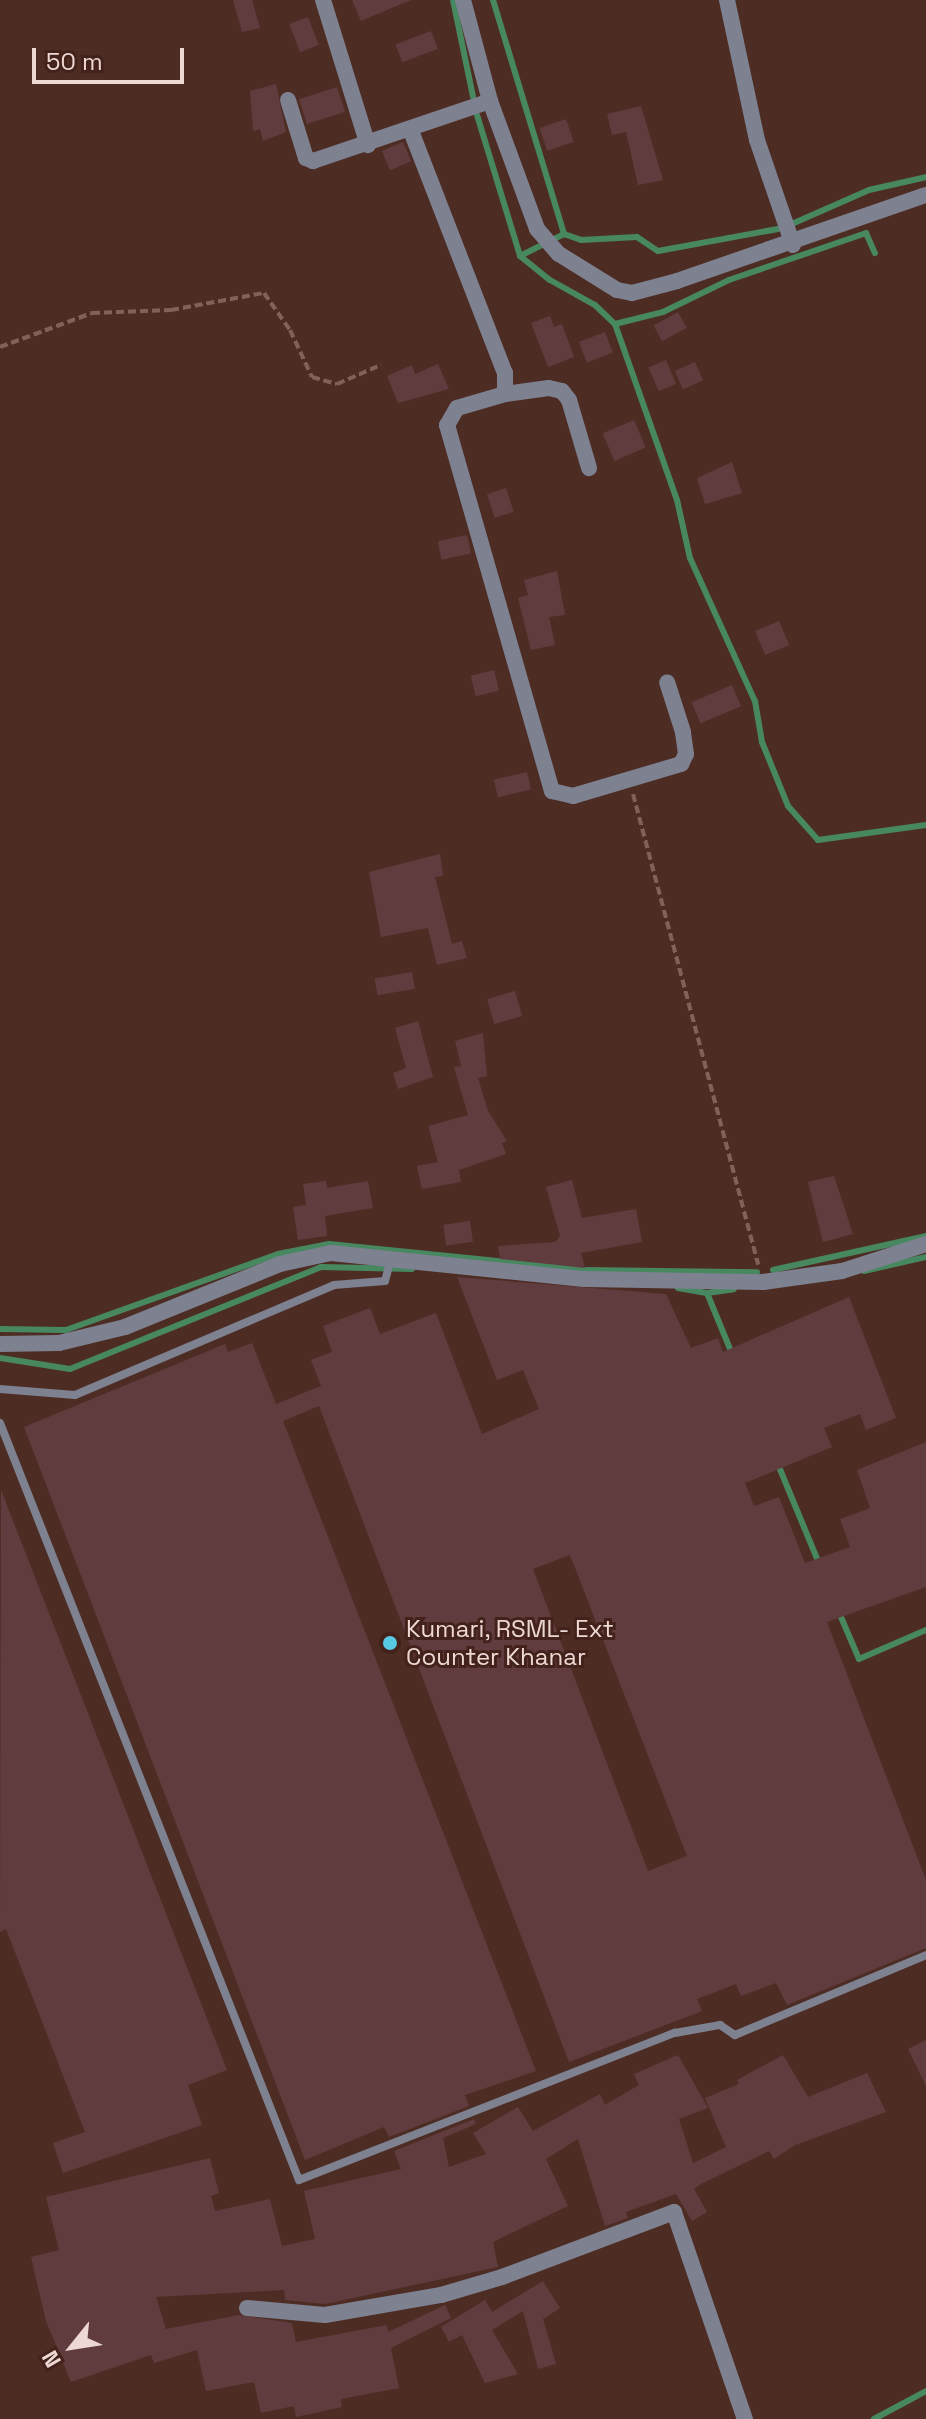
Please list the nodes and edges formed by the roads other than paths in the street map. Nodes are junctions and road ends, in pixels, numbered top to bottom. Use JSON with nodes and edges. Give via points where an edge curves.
{"nodes":[{"id":1,"x":323,"y":0,"type":"edge"},
{"id":2,"x":463,"y":0,"type":"edge"},
{"id":3,"x":727,"y":0,"type":"edge"},
{"id":4,"x":288,"y":100,"type":"dead end"},
{"id":5,"x":490,"y":101,"type":"junction"},
{"id":6,"x":411,"y":131,"type":"junction"},
{"id":7,"x":368,"y":145,"type":"junction"},
{"id":8,"x":926,"y":195,"type":"edge"},
{"id":9,"x":793,"y":245,"type":"junction"},
{"id":10,"x":505,"y":394,"type":"junction"},
{"id":11,"x":589,"y":468,"type":"dead end"},
{"id":12,"x":667,"y":682,"type":"dead end"},
{"id":13,"x":926,"y":1244,"type":"edge"},
{"id":14,"x":390,"y":1262,"type":"junction"},
{"id":15,"x":0,"y":1344,"type":"edge"},
{"id":16,"x":0,"y":1389,"type":"edge"},
{"id":17,"x":0,"y":1423,"type":"edge"},
{"id":18,"x":926,"y":1955,"type":"edge"},
{"id":19,"x":247,"y":2308,"type":"dead end"},
{"id":20,"x":745,"y":2419,"type":"edge"}],
"edges":[{"from":1,"to":7,"type":"street"},
{"from":2,"to":5,"type":"street"},
{"from":3,"to":9,"type":"street","via":[[757,140]]},
{"from":4,"to":7,"type":"street","via":[[306,158],[328,160]]},
{"from":5,"to":6,"type":"street"},
{"from":5,"to":9,"type":"street","via":[[537,229],[559,254],[617,290],[632,293]]},
{"from":6,"to":7,"type":"street"},
{"from":6,"to":10,"type":"street","via":[[505,373]]},
{"from":8,"to":9,"type":"street"},
{"from":10,"to":11,"type":"street","via":[[562,391]]},
{"from":10,"to":12,"type":"street","via":[[457,408],[447,425],[520,665],[548,784],[560,795],[573,796],[671,769],[686,754]]},
{"from":13,"to":14,"type":"street","via":[[842,1271],[763,1282],[584,1279]]},
{"from":14,"to":15,"type":"street","via":[[331,1253],[280,1264],[125,1327],[59,1343]]},
{"from":14,"to":16,"type":"lane","via":[[385,1281],[334,1285],[75,1395]]},
{"from":17,"to":18,"type":"lane","via":[[299,2180],[675,2033],[720,2025],[735,2035]]},
{"from":19,"to":20,"type":"street","via":[[325,2315],[441,2295],[674,2212]]}]}
